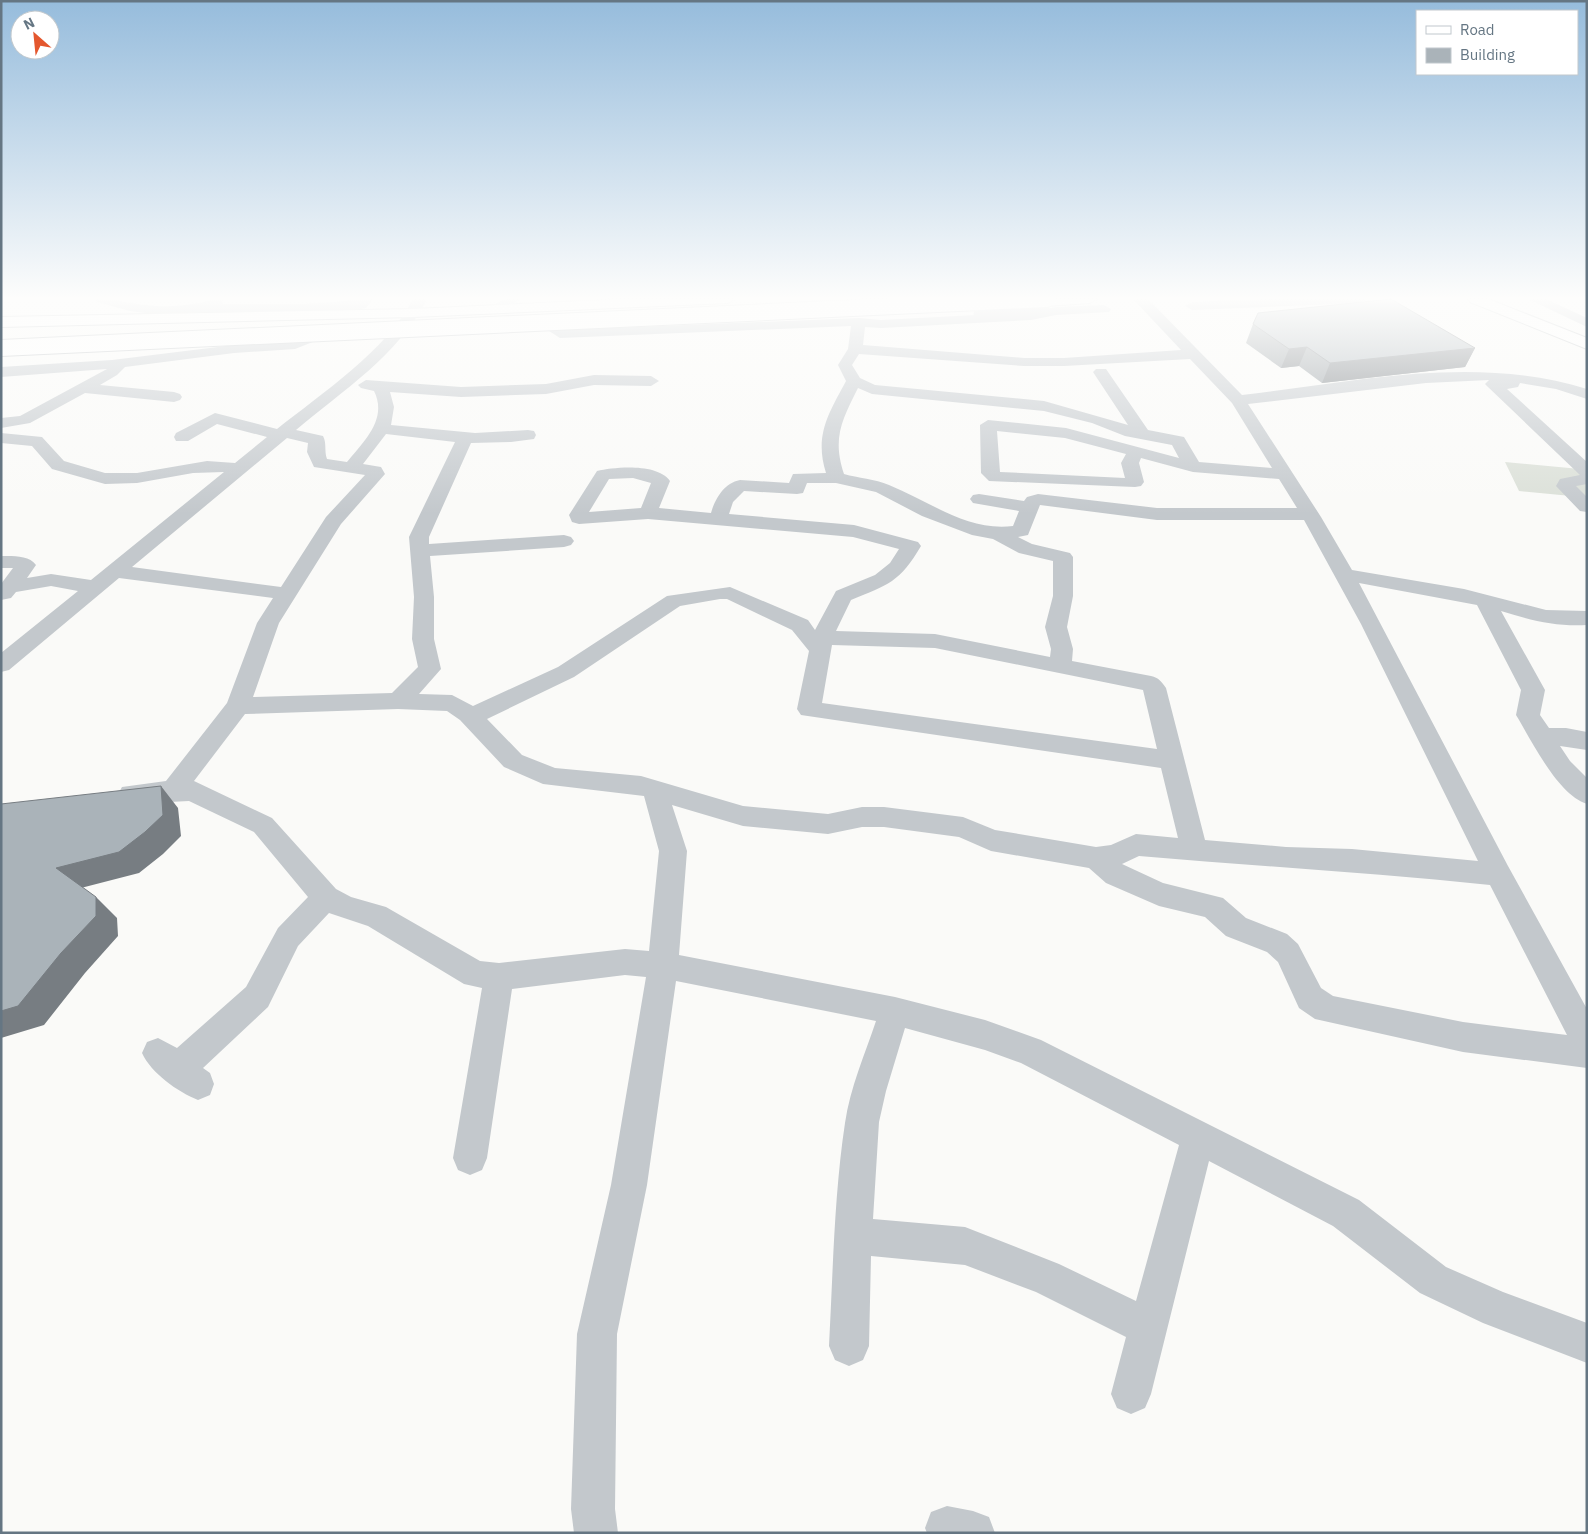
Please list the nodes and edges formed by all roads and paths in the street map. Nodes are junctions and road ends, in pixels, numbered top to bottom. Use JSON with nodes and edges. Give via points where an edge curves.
{"nodes":[{"id":1,"x":113,"y":371,"type":"edge"},
{"id":2,"x":358,"y":371,"type":"edge"},
{"id":3,"x":848,"y":371,"type":"edge"},
{"id":4,"x":1210,"y":371,"type":"edge"},
{"id":5,"x":1101,"y":372,"type":"dead end"},
{"id":6,"x":651,"y":381,"type":"dead end"},
{"id":7,"x":854,"y":381,"type":"junction"},
{"id":8,"x":344,"y":382,"type":"junction"},
{"id":9,"x":379,"y":386,"type":"junction"},
{"id":10,"x":84,"y":388,"type":"junction"},
{"id":11,"x":1587,"y":394,"type":"edge"},
{"id":12,"x":174,"y":397,"type":"dead end"},
{"id":13,"x":1238,"y":400,"type":"junction"},
{"id":14,"x":1587,"y":401,"type":"edge"},
{"id":15,"x":1,"y":423,"type":"edge"},
{"id":16,"x":382,"y":429,"type":"junction"},
{"id":17,"x":282,"y":433,"type":"junction"},
{"id":18,"x":528,"y":434,"type":"dead end"},
{"id":19,"x":1142,"y":434,"type":"junction"},
{"id":20,"x":466,"y":436,"type":"junction"},
{"id":21,"x":182,"y":437,"type":"dead end"},
{"id":22,"x":1,"y":438,"type":"edge"},
{"id":23,"x":1135,"y":453,"type":"junction"},
{"id":24,"x":352,"y":467,"type":"junction"},
{"id":25,"x":1193,"y":467,"type":"junction"},
{"id":26,"x":237,"y":469,"type":"junction"},
{"id":27,"x":1587,"y":472,"type":"edge"},
{"id":28,"x":1283,"y":474,"type":"junction"},
{"id":29,"x":836,"y":478,"type":"junction"},
{"id":30,"x":1587,"y":479,"type":"edge"},
{"id":31,"x":804,"y":500,"type":"junction"},
{"id":32,"x":979,"y":500,"type":"dead end"},
{"id":33,"x":1030,"y":507,"type":"junction"},
{"id":34,"x":1587,"y":507,"type":"edge"},
{"id":35,"x":648,"y":513,"type":"dead end"},
{"id":36,"x":1310,"y":514,"type":"junction"},
{"id":37,"x":718,"y":520,"type":"junction"},
{"id":38,"x":806,"y":528,"type":"junction"},
{"id":39,"x":998,"y":534,"type":"junction"},
{"id":40,"x":564,"y":541,"type":"dead end"},
{"id":41,"x":420,"y":551,"type":"junction"},
{"id":42,"x":1,"y":562,"type":"edge"},
{"id":43,"x":113,"y":571,"type":"junction"},
{"id":44,"x":1344,"y":575,"type":"junction"},
{"id":45,"x":94,"y":587,"type":"junction"},
{"id":46,"x":6,"y":592,"type":"edge"},
{"id":47,"x":287,"y":594,"type":"junction"},
{"id":48,"x":1485,"y":600,"type":"junction"},
{"id":49,"x":1587,"y":618,"type":"edge"},
{"id":50,"x":821,"y":644,"type":"junction"},
{"id":51,"x":1,"y":665,"type":"edge"},
{"id":52,"x":1060,"y":666,"type":"junction"},
{"id":53,"x":430,"y":668,"type":"junction"},
{"id":54,"x":398,"y":701,"type":"junction"},
{"id":55,"x":238,"y":706,"type":"junction"},
{"id":56,"x":461,"y":710,"type":"junction"},
{"id":57,"x":1542,"y":737,"type":"junction"},
{"id":58,"x":1587,"y":741,"type":"edge"},
{"id":59,"x":1172,"y":760,"type":"junction"},
{"id":60,"x":173,"y":790,"type":"junction"},
{"id":61,"x":655,"y":791,"type":"junction"},
{"id":62,"x":1587,"y":794,"type":"edge"},
{"id":63,"x":106,"y":797,"type":"edge"},
{"id":64,"x":1194,"y":849,"type":"junction"},
{"id":65,"x":1096,"y":858,"type":"junction"},
{"id":66,"x":1498,"y":874,"type":"junction"},
{"id":67,"x":326,"y":897,"type":"junction"},
{"id":68,"x":663,"y":965,"type":"junction"},
{"id":69,"x":498,"y":977,"type":"junction"},
{"id":70,"x":895,"y":1011,"type":"junction"},
{"id":71,"x":1587,"y":1041,"type":"edge"},
{"id":72,"x":1587,"y":1053,"type":"edge"},
{"id":73,"x":178,"y":1068,"type":"dead end"},
{"id":74,"x":1198,"y":1138,"type":"junction"},
{"id":75,"x":470,"y":1158,"type":"dead end"},
{"id":76,"x":853,"y":1236,"type":"junction"},
{"id":77,"x":1148,"y":1327,"type":"junction"},
{"id":78,"x":1587,"y":1343,"type":"edge"},
{"id":79,"x":849,"y":1346,"type":"dead end"},
{"id":80,"x":1131,"y":1394,"type":"dead end"},
{"id":81,"x":596,"y":1533,"type":"edge"}],
"edges":[{"from":1,"to":10,"type":"street"},
{"from":2,"to":8,"type":"street"},
{"from":3,"to":7,"type":"street"},
{"from":4,"to":13,"type":"street"},
{"from":5,"to":19,"type":"street"},
{"from":6,"to":9,"type":"street","via":[[594,380],[546,389],[461,392]]},
{"from":7,"to":19,"type":"street","via":[[872,389],[1044,406]]},
{"from":7,"to":29,"type":"street","via":[[832,423],[830,459]]},
{"from":8,"to":9,"type":"street"},
{"from":8,"to":17,"type":"street"},
{"from":9,"to":16,"type":"street","via":[[385,395],[387,412]]},
{"from":10,"to":12,"type":"street"},
{"from":10,"to":15,"type":"street","via":[[24,420]]},
{"from":11,"to":13,"type":"street","via":[[1536,380],[1496,374],[1462,374]]},
{"from":13,"to":28,"type":"street"},
{"from":14,"to":27,"type":"street","via":[[1535,387],[1493,384]]},
{"from":16,"to":20,"type":"street"},
{"from":16,"to":24,"type":"street"},
{"from":17,"to":21,"type":"street","via":[[215,418]]},
{"from":17,"to":24,"type":"street","via":[[317,440],[316,452],[320,463]]},
{"from":17,"to":26,"type":"street"},
{"from":18,"to":20,"type":"street","via":[[511,438]]},
{"from":19,"to":25,"type":"street","via":[[1178,441]]},
{"from":20,"to":41,"type":"street","via":[[422,529]]},
{"from":22,"to":26,"type":"street","via":[[36,441],[52,462],[99,478],[145,477],[212,464]]},
{"from":23,"to":23,"type":"street","via":[[1066,433],[988,425],[990,473],[995,477],[1135,482],[1130,463]]},
{"from":23,"to":25,"type":"street"},
{"from":24,"to":47,"type":"street","via":[[375,471],[376,474],[333,521]]},
{"from":25,"to":28,"type":"street"},
{"from":26,"to":43,"type":"street"},
{"from":28,"to":36,"type":"street"},
{"from":29,"to":31,"type":"street","via":[[799,478]]},
{"from":29,"to":39,"type":"street","via":[[873,485],[942,518]]},
{"from":30,"to":34,"type":"street","via":[[1572,480],[1565,486]]},
{"from":31,"to":37,"type":"street","via":[[740,485],[724,500]]},
{"from":31,"to":38,"type":"street"},
{"from":32,"to":33,"type":"street"},
{"from":33,"to":36,"type":"street","via":[[1033,500],[1038,499],[1157,514]]},
{"from":33,"to":39,"type":"street","via":[[1021,531]]},
{"from":35,"to":37,"type":"street"},
{"from":36,"to":44,"type":"street"},
{"from":37,"to":38,"type":"street"},
{"from":38,"to":50,"type":"street","via":[[854,531],[911,546],[883,581],[843,596]]},
{"from":39,"to":52,"type":"street","via":[[1026,549],[1063,558],[1063,596],[1056,627],[1062,649]]},
{"from":40,"to":41,"type":"street"},
{"from":41,"to":53,"type":"street","via":[[424,597],[422,640]]},
{"from":42,"to":46,"type":"street","via":[[26,565]]},
{"from":43,"to":45,"type":"street"},
{"from":43,"to":47,"type":"street"},
{"from":44,"to":48,"type":"street","via":[[1429,587]]},
{"from":44,"to":66,"type":"street"},
{"from":45,"to":46,"type":"street","via":[[50,580]]},
{"from":45,"to":51,"type":"street"},
{"from":47,"to":55,"type":"street","via":[[268,623]]},
{"from":48,"to":49,"type":"street","via":[[1542,617]]},
{"from":48,"to":57,"type":"street","via":[[1533,690],[1528,715]]},
{"from":50,"to":52,"type":"street","via":[[935,641]]},
{"from":50,"to":56,"type":"street","via":[[800,625],[730,593],[687,598],[674,601],[566,672]]},
{"from":50,"to":59,"type":"street","via":[[809,708]]},
{"from":52,"to":59,"type":"street","via":[[1151,684]]},
{"from":53,"to":54,"type":"street"},
{"from":53,"to":56,"type":"street","via":[[437,686]]},
{"from":54,"to":55,"type":"street"},
{"from":54,"to":56,"type":"street"},
{"from":55,"to":60,"type":"street"},
{"from":56,"to":61,"type":"street","via":[[513,761],[552,777],[642,786]]},
{"from":57,"to":58,"type":"street"},
{"from":57,"to":62,"type":"street","via":[[1561,768]]},
{"from":59,"to":64,"type":"street"},
{"from":60,"to":63,"type":"street"},
{"from":60,"to":67,"type":"street","via":[[193,792],[263,825]]},
{"from":61,"to":65,"type":"street","via":[[743,816],[828,824],[862,817],[884,817],[963,827],[991,840]]},
{"from":61,"to":68,"type":"street","via":[[672,851]]},
{"from":64,"to":65,"type":"street","via":[[1136,845],[1115,856]]},
{"from":64,"to":66,"type":"street"},
{"from":65,"to":72,"type":"street","via":[[1116,876],[1159,894],[1212,907],[1236,927],[1277,943],[1288,953],[1310,998],[1326,1008],[1463,1037]]},
{"from":66,"to":71,"type":"street"},
{"from":67,"to":69,"type":"street","via":[[344,907],[376,916],[475,974]]},
{"from":67,"to":73,"type":"street","via":[[288,938],[257,998]]},
{"from":68,"to":69,"type":"street","via":[[625,962]]},
{"from":68,"to":70,"type":"street"},
{"from":68,"to":81,"type":"street","via":[[629,1185],[598,1334],[593,1508]]},
{"from":69,"to":75,"type":"street"},
{"from":70,"to":74,"type":"street","via":[[988,1035],[1030,1051]]},
{"from":70,"to":76,"type":"street","via":[[862,1122]]},
{"from":74,"to":77,"type":"street"},
{"from":74,"to":78,"type":"street","via":[[1346,1213],[1433,1280],[1497,1309]]},
{"from":76,"to":77,"type":"street","via":[[965,1246],[1046,1277]]},
{"from":76,"to":79,"type":"street"},
{"from":77,"to":80,"type":"street"}]}
